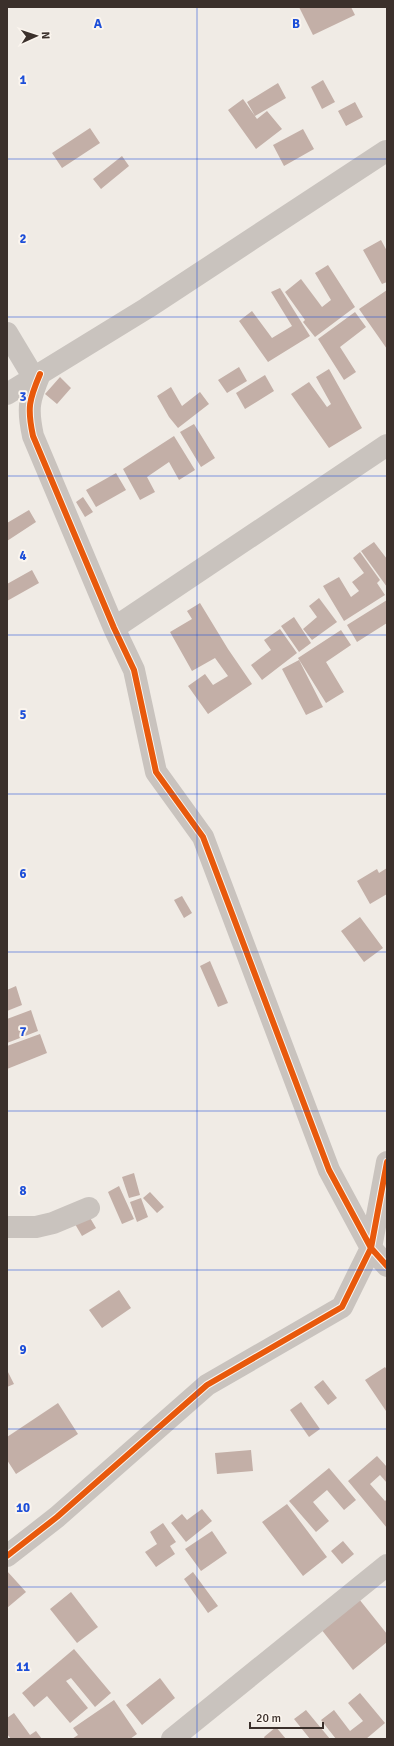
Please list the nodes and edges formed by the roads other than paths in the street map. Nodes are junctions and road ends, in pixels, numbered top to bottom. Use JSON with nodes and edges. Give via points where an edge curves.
{"nodes":[{"id":1,"x":386,"y":151,"type":"dead end"},
{"id":2,"x":7,"y":333,"type":"edge"},
{"id":3,"x":37,"y":376,"type":"junction"},
{"id":4,"x":7,"y":394,"type":"edge"},
{"id":5,"x":387,"y":445,"type":"edge"},
{"id":6,"x":114,"y":628,"type":"junction"},
{"id":7,"x":387,"y":1162,"type":"edge"},
{"id":8,"x":88,"y":1208,"type":"dead end"},
{"id":9,"x":7,"y":1227,"type":"edge"},
{"id":10,"x":371,"y":1248,"type":"junction"},
{"id":11,"x":387,"y":1266,"type":"edge"},
{"id":12,"x":7,"y":1556,"type":"edge"},
{"id":13,"x":387,"y":1565,"type":"edge"},
{"id":14,"x":172,"y":1739,"type":"edge"}],
"edges":[{"from":1,"to":3,"type":"street","via":[[147,308]]},
{"from":2,"to":3,"type":"street"},
{"from":3,"to":4,"type":"street"},
{"from":3,"to":6,"type":"street","via":[[28,416],[33,436]]},
{"from":5,"to":6,"type":"street"},
{"from":6,"to":10,"type":"street","via":[[134,670],[156,772],[203,837],[329,1170]]},
{"from":7,"to":10,"type":"street"},
{"from":8,"to":9,"type":"street","via":[[47,1225]]},
{"from":10,"to":11,"type":"street"},
{"from":10,"to":12,"type":"street","via":[[342,1307],[207,1385],[57,1517]]},
{"from":13,"to":14,"type":"street"}]}
